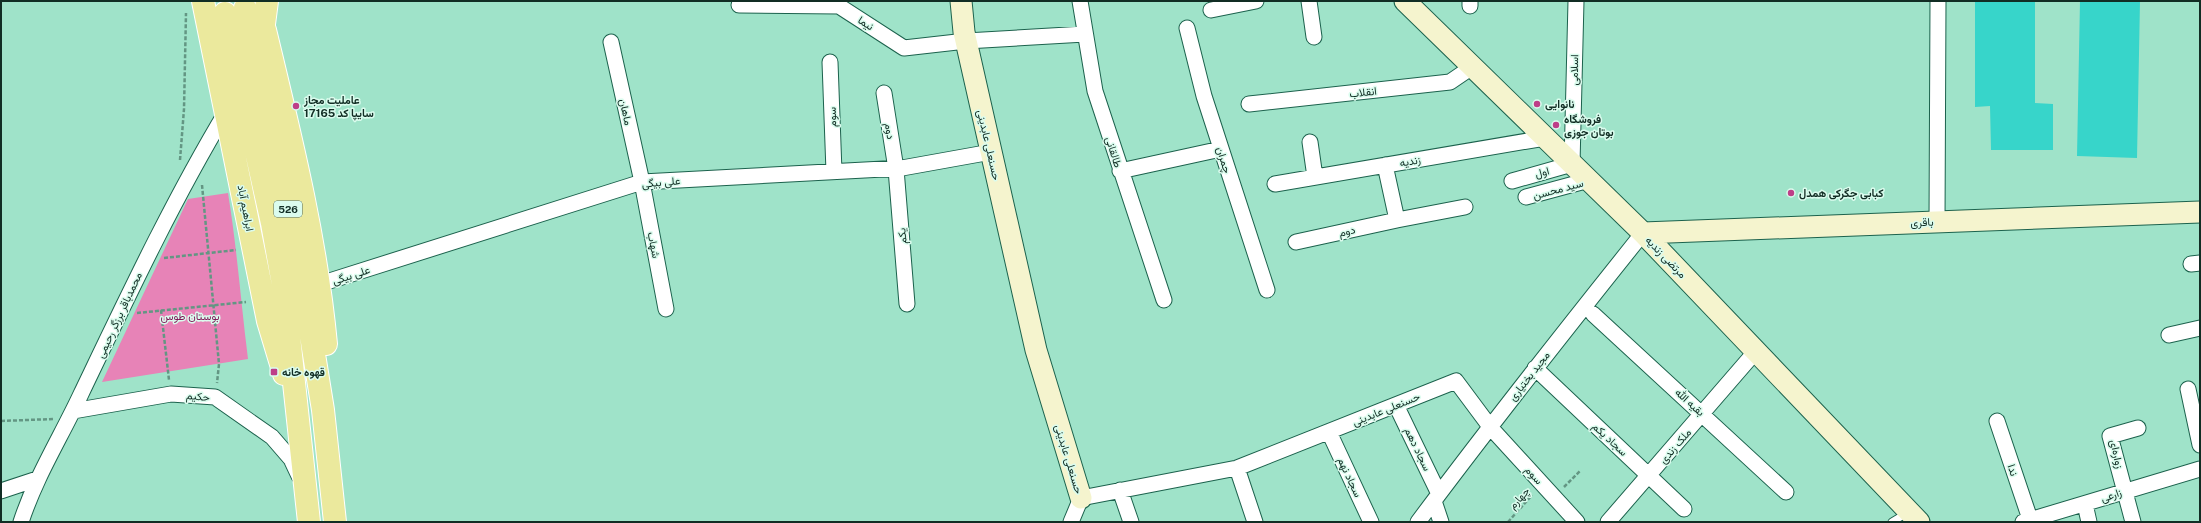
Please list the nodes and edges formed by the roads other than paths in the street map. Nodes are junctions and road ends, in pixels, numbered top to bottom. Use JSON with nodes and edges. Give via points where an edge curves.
{"nodes":[{"id":1,"x":267,"y":1,"type":"edge"},
{"id":2,"x":962,"y":1,"type":"edge"},
{"id":3,"x":1080,"y":1,"type":"edge"},
{"id":4,"x":1256,"y":1,"type":"edge"},
{"id":5,"x":1310,"y":1,"type":"edge"},
{"id":6,"x":1405,"y":1,"type":"edge"},
{"id":7,"x":1576,"y":1,"type":"edge"},
{"id":8,"x":1938,"y":1,"type":"edge"},
{"id":9,"x":839,"y":3,"type":"edge"},
{"id":10,"x":195,"y":4,"type":"edge"},
{"id":11,"x":740,"y":5,"type":"dead end"},
{"id":12,"x":243,"y":8,"type":"edge"},
{"id":13,"x":1211,"y":10,"type":"dead end"},
{"id":14,"x":264,"y":24,"type":"junction"},
{"id":15,"x":1187,"y":28,"type":"dead end"},
{"id":16,"x":1085,"y":34,"type":"junction"},
{"id":17,"x":1314,"y":37,"type":"dead end"},
{"id":18,"x":966,"y":41,"type":"junction"},
{"id":19,"x":611,"y":42,"type":"dead end"},
{"id":20,"x":830,"y":62,"type":"dead end"},
{"id":21,"x":1472,"y":67,"type":"junction"},
{"id":22,"x":884,"y":93,"type":"dead end"},
{"id":23,"x":1250,"y":104,"type":"dead end"},
{"id":24,"x":226,"y":112,"type":"junction"},
{"id":25,"x":1545,"y":138,"type":"junction"},
{"id":26,"x":1310,"y":142,"type":"dead end"},
{"id":27,"x":1221,"y":149,"type":"junction"},
{"id":28,"x":991,"y":152,"type":"junction"},
{"id":29,"x":1572,"y":164,"type":"junction"},
{"id":30,"x":1385,"y":165,"type":"junction"},
{"id":31,"x":896,"y":169,"type":"junction"},
{"id":32,"x":1120,"y":171,"type":"junction"},
{"id":33,"x":834,"y":172,"type":"junction"},
{"id":34,"x":1315,"y":178,"type":"junction"},
{"id":35,"x":1589,"y":180,"type":"junction"},
{"id":36,"x":1512,"y":181,"type":"dead end"},
{"id":37,"x":642,"y":182,"type":"junction"},
{"id":38,"x":1275,"y":184,"type":"dead end"},
{"id":39,"x":1526,"y":197,"type":"dead end"},
{"id":40,"x":1465,"y":207,"type":"dead end"},
{"id":41,"x":2200,"y":212,"type":"edge"},
{"id":42,"x":1398,"y":220,"type":"junction"},
{"id":43,"x":1937,"y":221,"type":"junction"},
{"id":44,"x":1643,"y":233,"type":"junction"},
{"id":45,"x":1296,"y":242,"type":"dead end"},
{"id":46,"x":320,"y":284,"type":"junction"},
{"id":47,"x":1267,"y":290,"type":"dead end"},
{"id":48,"x":1164,"y":300,"type":"dead end"},
{"id":49,"x":907,"y":304,"type":"dead end"},
{"id":50,"x":666,"y":309,"type":"dead end"},
{"id":51,"x":1593,"y":314,"type":"dead end"},
{"id":52,"x":2200,"y":328,"type":"edge"},
{"id":53,"x":2169,"y":334,"type":"dead end"},
{"id":54,"x":1756,"y":351,"type":"junction"},
{"id":55,"x":1535,"y":368,"type":"junction"},
{"id":56,"x":2188,"y":389,"type":"dead end"},
{"id":57,"x":1396,"y":405,"type":"junction"},
{"id":58,"x":323,"y":410,"type":"junction"},
{"id":59,"x":298,"y":413,"type":"junction"},
{"id":60,"x":1703,"y":414,"type":"junction"},
{"id":61,"x":71,"y":415,"type":"junction"},
{"id":62,"x":1997,"y":421,"type":"dead end"},
{"id":63,"x":1491,"y":428,"type":"junction"},
{"id":64,"x":2138,"y":428,"type":"dead end"},
{"id":65,"x":1329,"y":432,"type":"junction"},
{"id":66,"x":2200,"y":445,"type":"edge"},
{"id":67,"x":1236,"y":468,"type":"junction"},
{"id":68,"x":2200,"y":469,"type":"edge"},
{"id":69,"x":1649,"y":476,"type":"junction"},
{"id":70,"x":37,"y":479,"type":"junction"},
{"id":71,"x":1120,"y":490,"type":"junction"},
{"id":72,"x":2125,"y":490,"type":"junction"},
{"id":73,"x":1,"y":491,"type":"edge"},
{"id":74,"x":306,"y":491,"type":"junction"},
{"id":75,"x":1786,"y":492,"type":"dead end"},
{"id":76,"x":1436,"y":497,"type":"junction"},
{"id":77,"x":1081,"y":498,"type":"junction"},
{"id":78,"x":2085,"y":504,"type":"junction"},
{"id":79,"x":1684,"y":509,"type":"dead end"},
{"id":80,"x":1914,"y":517,"type":"edge"},
{"id":81,"x":2027,"y":521,"type":"edge"},
{"id":82,"x":21,"y":522,"type":"edge"},
{"id":83,"x":309,"y":522,"type":"edge"},
{"id":84,"x":335,"y":522,"type":"edge"},
{"id":85,"x":1071,"y":522,"type":"edge"},
{"id":86,"x":1131,"y":522,"type":"edge"},
{"id":87,"x":1255,"y":522,"type":"edge"},
{"id":88,"x":1371,"y":522,"type":"edge"},
{"id":89,"x":1418,"y":522,"type":"edge"},
{"id":90,"x":1442,"y":522,"type":"edge"},
{"id":91,"x":1577,"y":522,"type":"edge"},
{"id":92,"x":1608,"y":522,"type":"edge"},
{"id":93,"x":1892,"y":522,"type":"edge"},
{"id":94,"x":2089,"y":522,"type":"edge"},
{"id":95,"x":2133,"y":522,"type":"edge"}],
"edges":[{"from":1,"to":14,"type":"main road"},
{"from":2,"to":18,"type":"street","name":"حسنعلی عابدینی"},
{"from":3,"to":16,"type":"street","name":"طالقانی"},
{"from":4,"to":13,"type":"street"},
{"from":5,"to":17,"type":"street"},
{"from":6,"to":21,"type":"street","name":"مرتضی زندیه"},
{"from":7,"to":29,"type":"street","name":"اسلامی"},
{"from":8,"to":43,"type":"street"},
{"from":9,"to":11,"type":"street","name":"نیما"},
{"from":9,"to":18,"type":"street","name":"نیما","via":[[904,48]]},
{"from":10,"to":24,"type":"main road","name":"ابراهیم آباد","number":"526"},
{"from":12,"to":14,"type":"main road","number":"526"},
{"from":12,"to":58,"type":"main road","number":"526","via":[[291,221]]},
{"from":12,"to":59,"type":"main road","name":"ابراهیم آباد","number":"526","via":[[272,223],[284,290]]},
{"from":14,"to":46,"type":"main road","number":"526","via":[[295,153]]},
{"from":15,"to":27,"type":"street","name":"چمران","via":[[1204,96]]},
{"from":16,"to":18,"type":"street","name":"نیما"},
{"from":16,"to":32,"type":"street","name":"طالقانی","via":[[1095,91]]},
{"from":18,"to":28,"type":"street","name":"حسنعلی عابدینی"},
{"from":19,"to":37,"type":"street","name":"ماهان"},
{"from":20,"to":33,"type":"street","name":"سوم"},
{"from":21,"to":23,"type":"street","name":"انقلاب","via":[[1450,82]]},
{"from":21,"to":25,"type":"street","name":"مرتضی زندیه"},
{"from":22,"to":31,"type":"street","name":"دوم"},
{"from":24,"to":59,"type":"main road","name":"ابراهیم آباد","number":"526","via":[[268,321]]},
{"from":24,"to":61,"type":"street","name":"محمدباقر برزگر رحیمی","via":[[145,260]]},
{"from":25,"to":29,"type":"street","name":"مرتضی زندیه"},
{"from":25,"to":30,"type":"street","name":"زندیه"},
{"from":26,"to":34,"type":"street"},
{"from":27,"to":32,"type":"street"},
{"from":27,"to":47,"type":"street","name":"چمران"},
{"from":28,"to":31,"type":"street","name":"علی بیگی"},
{"from":28,"to":77,"type":"street","name":"حسنعلی عابدینی","via":[[1036,350]]},
{"from":29,"to":35,"type":"street","name":"مرتضی زندیه"},
{"from":29,"to":36,"type":"street","name":"اول"},
{"from":30,"to":34,"type":"street","name":"زندیه"},
{"from":30,"to":42,"type":"street"},
{"from":31,"to":33,"type":"street","name":"علی بیگی"},
{"from":31,"to":49,"type":"street","name":"یکم"},
{"from":32,"to":48,"type":"street","name":"طالقانی"},
{"from":33,"to":37,"type":"street","name":"علی بیگی"},
{"from":34,"to":38,"type":"street","name":"زندیه"},
{"from":35,"to":39,"type":"street","name":"سید محسن"},
{"from":35,"to":44,"type":"street","name":"مرتضی زندیه"},
{"from":37,"to":46,"type":"street","name":"علی بیگی"},
{"from":37,"to":50,"type":"street","name":"شهاب"},
{"from":40,"to":42,"type":"street","name":"دوم"},
{"from":41,"to":43,"type":"street","name":"باقری"},
{"from":42,"to":45,"type":"street","name":"دوم"},
{"from":43,"to":44,"type":"street","name":"باقری"},
{"from":44,"to":54,"type":"street","name":"مرتضی زندیه"},
{"from":44,"to":55,"type":"street","name":"مجید بختیاری"},
{"from":46,"to":58,"type":"main road","number":"526","via":[[328,361]]},
{"from":51,"to":60,"type":"street","name":"بقیه الله"},
{"from":52,"to":53,"type":"street"},
{"from":54,"to":60,"type":"street","name":"ملک زندی"},
{"from":54,"to":80,"type":"street","name":"مرتضی زندیه"},
{"from":55,"to":63,"type":"street","name":"مجید بختیاری"},
{"from":55,"to":69,"type":"street","name":"سجاد یکم"},
{"from":56,"to":66,"type":"street"},
{"from":57,"to":63,"type":"street","name":"حسنعلی عابدینی","via":[[1456,381]]},
{"from":57,"to":65,"type":"street","name":"حسنعلی عابدینی"},
{"from":57,"to":76,"type":"street","name":"سجاد دهم"},
{"from":58,"to":84,"type":"main road","number":"526"},
{"from":59,"to":74,"type":"main road","name":"ابراهیم آباد","number":"526"},
{"from":60,"to":69,"type":"street","name":"ملک زندی"},
{"from":60,"to":75,"type":"street","name":"بقیه الله"},
{"from":61,"to":70,"type":"street","name":"محمدباقر برزگر رحیمی"},
{"from":61,"to":74,"type":"street","name":"حکیم","via":[[171,394],[215,397],[272,437],[291,459]]},
{"from":62,"to":81,"type":"street","name":"ندا"},
{"from":63,"to":76,"type":"street","name":"مجید بختیاری"},
{"from":63,"to":91,"type":"street","name":"سوم"},
{"from":64,"to":72,"type":"street","name":"زواره‌ای","via":[[2110,436]]},
{"from":65,"to":67,"type":"street","name":"حسنعلی عابدینی"},
{"from":65,"to":88,"type":"street","name":"سجاد نهم"},
{"from":67,"to":71,"type":"street","name":"حسنعلی عابدینی"},
{"from":67,"to":87,"type":"street"},
{"from":68,"to":72,"type":"street","name":"زارعی"},
{"from":69,"to":79,"type":"street","name":"سجاد یکم"},
{"from":69,"to":92,"type":"street","name":"ملک زندی"},
{"from":70,"to":73,"type":"street"},
{"from":70,"to":82,"type":"street","name":"محمدباقر برزگر رحیمی"},
{"from":71,"to":77,"type":"street","name":"حسنعلی عابدینی"},
{"from":71,"to":86,"type":"street"},
{"from":72,"to":78,"type":"street","name":"زارعی"},
{"from":72,"to":95,"type":"street","name":"زواره‌ای"},
{"from":74,"to":83,"type":"main road","name":"ابراهیم آباد","number":"526"},
{"from":76,"to":89,"type":"street","name":"مجید بختیاری"},
{"from":76,"to":90,"type":"street","name":"سجاد دهم"},
{"from":77,"to":85,"type":"street"},
{"from":78,"to":81,"type":"street","name":"زارعی"},
{"from":78,"to":94,"type":"street"},
{"from":80,"to":93,"type":"lane"}]}
